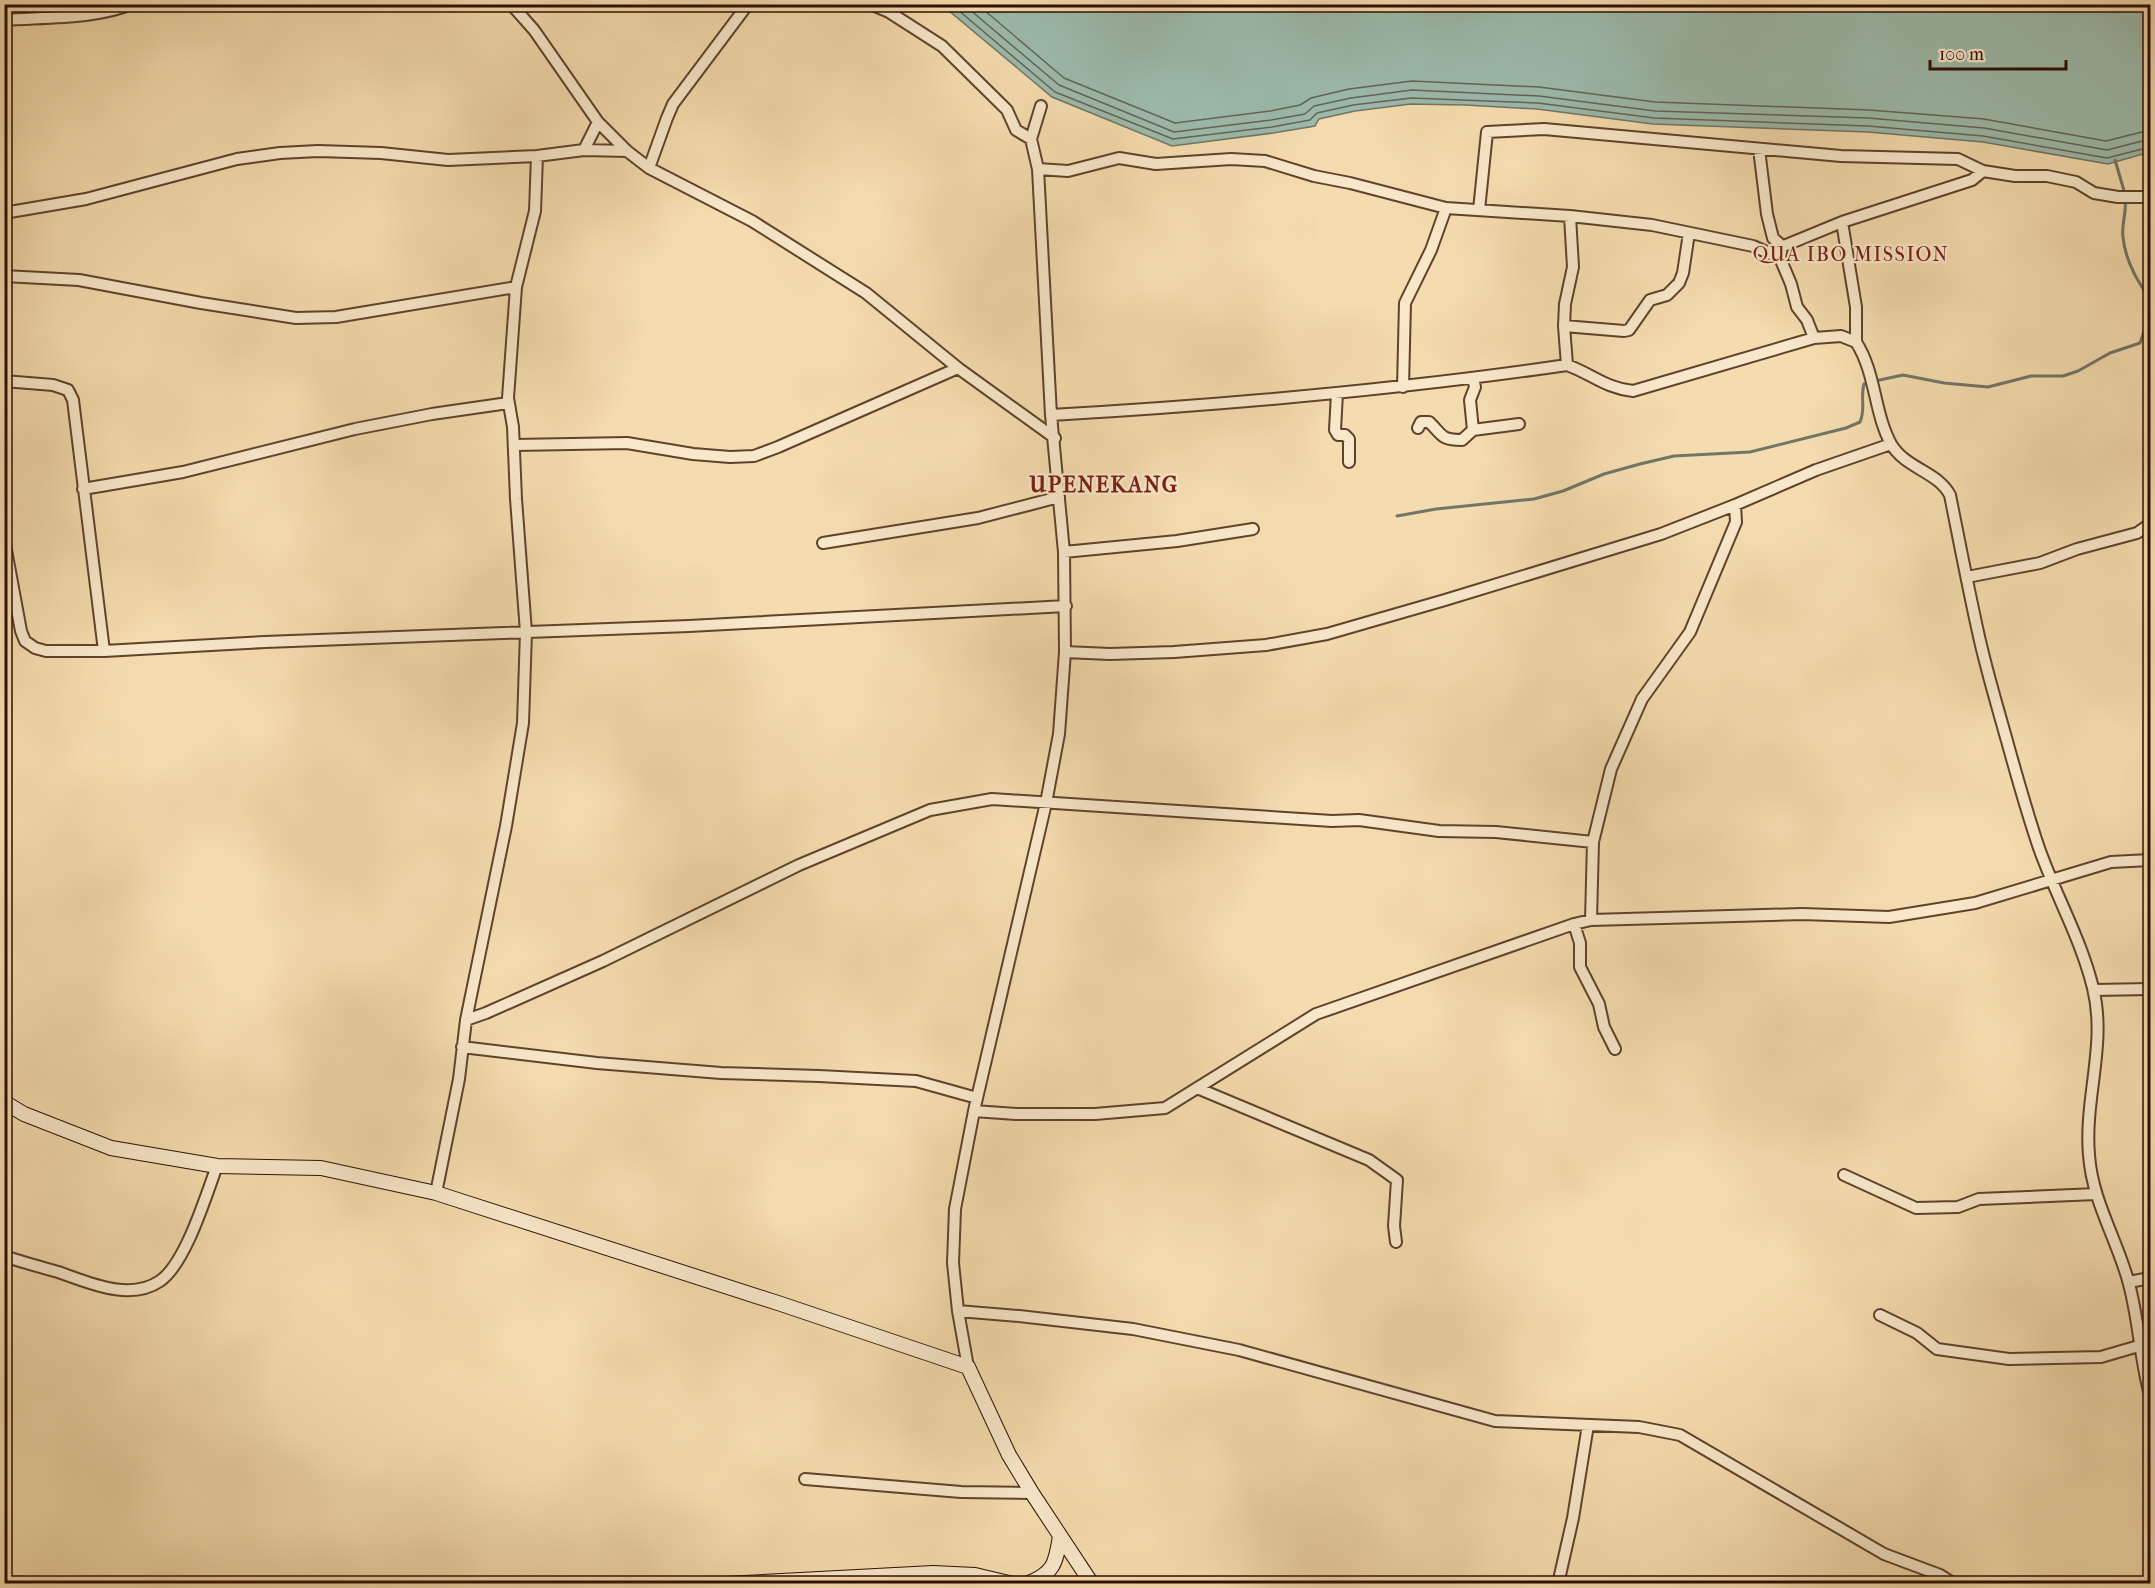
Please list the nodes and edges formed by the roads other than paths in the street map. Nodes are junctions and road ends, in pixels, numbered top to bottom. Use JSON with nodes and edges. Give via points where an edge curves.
{"nodes":[{"id":1,"x":131,"y":4,"type":"edge"},
{"id":2,"x":511,"y":4,"type":"edge"},
{"id":3,"x":748,"y":4,"type":"edge"},
{"id":4,"x":870,"y":4,"type":"edge"},
{"id":5,"x":4,"y":20,"type":"edge"},
{"id":6,"x":1041,"y":106,"type":"dead end"},
{"id":7,"x":598,"y":122,"type":"junction"},
{"id":8,"x":1031,"y":139,"type":"junction"},
{"id":9,"x":1759,"y":149,"type":"junction"},
{"id":10,"x":584,"y":150,"type":"junction"},
{"id":11,"x":627,"y":151,"type":"junction"},
{"id":12,"x":537,"y":156,"type":"junction"},
{"id":13,"x":650,"y":168,"type":"junction"},
{"id":14,"x":1038,"y":169,"type":"junction"},
{"id":15,"x":1983,"y":171,"type":"junction"},
{"id":16,"x":2150,"y":197,"type":"edge"},
{"id":17,"x":1446,"y":208,"type":"junction"},
{"id":18,"x":1479,"y":210,"type":"junction"},
{"id":19,"x":4,"y":213,"type":"edge"},
{"id":20,"x":1570,"y":216,"type":"junction"},
{"id":21,"x":1842,"y":222,"type":"junction"},
{"id":22,"x":1689,"y":233,"type":"junction"},
{"id":23,"x":1782,"y":246,"type":"junction"},
{"id":24,"x":1769,"y":252,"type":"junction"},
{"id":25,"x":1780,"y":258,"type":"junction"},
{"id":26,"x":4,"y":276,"type":"edge"},
{"id":27,"x":516,"y":287,"type":"junction"},
{"id":28,"x":1564,"y":326,"type":"junction"},
{"id":29,"x":1814,"y":338,"type":"junction"},
{"id":30,"x":1856,"y":342,"type":"junction"},
{"id":31,"x":1567,"y":365,"type":"junction"},
{"id":32,"x":958,"y":368,"type":"junction"},
{"id":33,"x":1473,"y":378,"type":"junction"},
{"id":34,"x":4,"y":381,"type":"edge"},
{"id":35,"x":1403,"y":387,"type":"junction"},
{"id":36,"x":1337,"y":393,"type":"junction"},
{"id":37,"x":508,"y":403,"type":"junction"},
{"id":38,"x":1051,"y":415,"type":"junction"},
{"id":39,"x":1519,"y":424,"type":"dead end"},
{"id":40,"x":1418,"y":428,"type":"dead end"},
{"id":41,"x":1473,"y":430,"type":"junction"},
{"id":42,"x":1055,"y":438,"type":"junction"},
{"id":43,"x":1891,"y":444,"type":"junction"},
{"id":44,"x":515,"y":445,"type":"junction"},
{"id":45,"x":1349,"y":462,"type":"dead end"},
{"id":46,"x":83,"y":489,"type":"junction"},
{"id":47,"x":1059,"y":498,"type":"junction"},
{"id":48,"x":1735,"y":505,"type":"junction"},
{"id":49,"x":2151,"y":524,"type":"edge"},
{"id":50,"x":1253,"y":529,"type":"dead end"},
{"id":51,"x":4,"y":539,"type":"edge"},
{"id":52,"x":824,"y":543,"type":"dead end"},
{"id":53,"x":1064,"y":552,"type":"junction"},
{"id":54,"x":1967,"y":577,"type":"junction"},
{"id":55,"x":1066,"y":606,"type":"junction"},
{"id":56,"x":526,"y":633,"type":"junction"},
{"id":57,"x":104,"y":651,"type":"junction"},
{"id":58,"x":1065,"y":652,"type":"junction"},
{"id":59,"x":1046,"y":803,"type":"junction"},
{"id":60,"x":1593,"y":842,"type":"junction"},
{"id":61,"x":2151,"y":860,"type":"edge"},
{"id":62,"x":2052,"y":881,"type":"junction"},
{"id":63,"x":1591,"y":920,"type":"junction"},
{"id":64,"x":1574,"y":924,"type":"junction"},
{"id":65,"x":2094,"y":990,"type":"junction"},
{"id":66,"x":2151,"y":990,"type":"edge"},
{"id":67,"x":466,"y":1020,"type":"junction"},
{"id":68,"x":462,"y":1047,"type":"junction"},
{"id":69,"x":1615,"y":1049,"type":"dead end"},
{"id":70,"x":1197,"y":1088,"type":"junction"},
{"id":71,"x":977,"y":1098,"type":"junction"},
{"id":72,"x":4,"y":1102,"type":"edge"},
{"id":73,"x":974,"y":1111,"type":"junction"},
{"id":74,"x":217,"y":1166,"type":"junction"},
{"id":75,"x":1844,"y":1175,"type":"dead end"},
{"id":76,"x":436,"y":1194,"type":"junction"},
{"id":77,"x":2096,"y":1194,"type":"junction"},
{"id":78,"x":1396,"y":1242,"type":"dead end"},
{"id":79,"x":4,"y":1256,"type":"edge"},
{"id":80,"x":2151,"y":1278,"type":"edge"},
{"id":81,"x":2129,"y":1282,"type":"junction"},
{"id":82,"x":958,"y":1311,"type":"junction"},
{"id":83,"x":1880,"y":1315,"type":"dead end"},
{"id":84,"x":2142,"y":1345,"type":"junction"},
{"id":85,"x":2148,"y":1365,"type":"edge"},
{"id":86,"x":968,"y":1367,"type":"junction"},
{"id":87,"x":2151,"y":1395,"type":"edge"},
{"id":88,"x":1588,"y":1425,"type":"junction"},
{"id":89,"x":805,"y":1479,"type":"dead end"},
{"id":90,"x":1032,"y":1493,"type":"junction"},
{"id":91,"x":1060,"y":1536,"type":"junction"},
{"id":92,"x":834,"y":1581,"type":"edge"},
{"id":93,"x":726,"y":1584,"type":"edge"},
{"id":94,"x":1013,"y":1584,"type":"edge"},
{"id":95,"x":1026,"y":1584,"type":"edge"},
{"id":96,"x":1092,"y":1584,"type":"edge"},
{"id":97,"x":1558,"y":1584,"type":"edge"},
{"id":98,"x":1954,"y":1584,"type":"edge"}],
"edges":[{"from":1,"to":5,"type":"street","via":[[75,16]]},
{"from":2,"to":7,"type":"street","via":[[534,30]]},
{"from":3,"to":13,"type":"street","via":[[674,104]]},
{"from":4,"to":8,"type":"street","via":[[942,46],[1007,110],[1016,130]]},
{"from":6,"to":8,"type":"street"},
{"from":7,"to":10,"type":"street"},
{"from":7,"to":11,"type":"street"},
{"from":8,"to":14,"type":"street"},
{"from":9,"to":15,"type":"street","via":[[1958,159]]},
{"from":9,"to":18,"type":"street","via":[[1545,129],[1487,132]]},
{"from":9,"to":23,"type":"street","via":[[1767,214],[1773,238]]},
{"from":10,"to":11,"type":"street"},
{"from":10,"to":12,"type":"street"},
{"from":11,"to":13,"type":"street"},
{"from":12,"to":19,"type":"street","via":[[448,160],[381,153],[280,153],[237,159],[86,199]]},
{"from":12,"to":27,"type":"street","via":[[536,211]]},
{"from":13,"to":32,"type":"street","via":[[752,221],[866,293]]},
{"from":14,"to":17,"type":"street","via":[[1068,171],[1119,158],[1156,164],[1265,161]]},
{"from":14,"to":38,"type":"street"},
{"from":15,"to":16,"type":"street","via":[[2048,176],[2076,182],[2094,193]]},
{"from":15,"to":21,"type":"street","via":[[1972,180]]},
{"from":17,"to":18,"type":"street"},
{"from":17,"to":35,"type":"street","via":[[1405,303]]},
{"from":18,"to":20,"type":"street"},
{"from":20,"to":22,"type":"street"},
{"from":20,"to":28,"type":"street","via":[[1574,267]]},
{"from":21,"to":23,"type":"street"},
{"from":21,"to":30,"type":"street","via":[[1856,307]]},
{"from":22,"to":24,"type":"street"},
{"from":22,"to":28,"type":"street","via":[[1679,283],[1667,295],[1650,300],[1629,330]]},
{"from":23,"to":24,"type":"street"},
{"from":23,"to":25,"type":"street"},
{"from":24,"to":25,"type":"street"},
{"from":25,"to":29,"type":"street","via":[[1797,307]]},
{"from":26,"to":27,"type":"street","via":[[79,280],[296,318],[336,317]]},
{"from":27,"to":37,"type":"street"},
{"from":28,"to":31,"type":"street"},
{"from":29,"to":30,"type":"street","via":[[1841,336]]},
{"from":29,"to":31,"type":"street","via":[[1633,392],[1616,390]]},
{"from":30,"to":43,"type":"street","via":[[1871,376]]},
{"from":31,"to":33,"type":"street"},
{"from":32,"to":42,"type":"street"},
{"from":32,"to":44,"type":"street","via":[[754,456],[693,454],[627,443]]},
{"from":33,"to":35,"type":"street"},
{"from":33,"to":41,"type":"street"},
{"from":34,"to":46,"type":"street","via":[[68,390],[73,400]]},
{"from":35,"to":36,"type":"street"},
{"from":36,"to":38,"type":"street"},
{"from":36,"to":45,"type":"street","via":[[1335,430],[1349,439]]},
{"from":37,"to":44,"type":"street"},
{"from":37,"to":46,"type":"street","via":[[366,427],[183,472]]},
{"from":38,"to":42,"type":"street"},
{"from":39,"to":41,"type":"street"},
{"from":40,"to":41,"type":"street","via":[[1421,422],[1429,422],[1449,440],[1462,440]]},
{"from":42,"to":47,"type":"street"},
{"from":43,"to":48,"type":"street","via":[[1816,470]]},
{"from":43,"to":54,"type":"street","via":[[1909,463],[1945,485]]},
{"from":44,"to":56,"type":"street"},
{"from":46,"to":57,"type":"street"},
{"from":47,"to":52,"type":"street","via":[[978,518]]},
{"from":47,"to":53,"type":"street"},
{"from":48,"to":58,"type":"street","via":[[1602,553],[1327,634],[1266,645],[1174,652]]},
{"from":48,"to":60,"type":"street","via":[[1736,522],[1690,632],[1642,699],[1625,734],[1611,770]]},
{"from":49,"to":54,"type":"street","via":[[2137,533],[2040,563]]},
{"from":50,"to":53,"type":"street"},
{"from":51,"to":57,"type":"street","via":[[26,641],[46,651]]},
{"from":53,"to":55,"type":"street"},
{"from":54,"to":62,"type":"street","via":[[2001,720]]},
{"from":55,"to":56,"type":"street"},
{"from":55,"to":58,"type":"street"},
{"from":56,"to":57,"type":"street"},
{"from":56,"to":67,"type":"street","via":[[523,723],[507,826]]},
{"from":58,"to":59,"type":"street","via":[[1059,734]]},
{"from":59,"to":60,"type":"street","via":[[1359,820],[1439,831],[1496,832]]},
{"from":59,"to":67,"type":"street","via":[[992,799],[930,810],[799,865],[603,961]]},
{"from":59,"to":71,"type":"street"},
{"from":60,"to":63,"type":"street"},
{"from":61,"to":62,"type":"street","via":[[2111,862]]},
{"from":62,"to":63,"type":"street","via":[[1975,903],[1889,917],[1802,914]]},
{"from":62,"to":65,"type":"street","via":[[2073,927]]},
{"from":63,"to":64,"type":"street"},
{"from":64,"to":69,"type":"street","via":[[1581,967]]},
{"from":64,"to":70,"type":"street","via":[[1316,1014]]},
{"from":65,"to":66,"type":"street"},
{"from":65,"to":77,"type":"street","via":[[2098,1021],[2088,1133]]},
{"from":67,"to":68,"type":"street"},
{"from":68,"to":71,"type":"street","via":[[721,1073],[916,1082]]},
{"from":68,"to":76,"type":"street"},
{"from":70,"to":73,"type":"street","via":[[1165,1108],[1095,1114]]},
{"from":70,"to":78,"type":"street","via":[[1369,1160],[1397,1180]]},
{"from":71,"to":73,"type":"street"},
{"from":72,"to":74,"type":"street","via":[[24,1114],[111,1148]]},
{"from":73,"to":82,"type":"street","via":[[955,1209],[953,1263]]},
{"from":74,"to":76,"type":"street","via":[[321,1168]]},
{"from":74,"to":79,"type":"street","via":[[177,1260],[161,1280],[150,1286],[125,1290],[96,1286]]},
{"from":75,"to":77,"type":"street","via":[[1916,1208],[1958,1207],[1979,1199]]},
{"from":76,"to":86,"type":"street"},
{"from":77,"to":81,"type":"street"},
{"from":80,"to":81,"type":"street"},
{"from":81,"to":84,"type":"street"},
{"from":82,"to":86,"type":"street"},
{"from":82,"to":88,"type":"street","via":[[1133,1329],[1239,1350],[1495,1422]]},
{"from":83,"to":84,"type":"street","via":[[1917,1333],[1937,1349],[2009,1359],[2101,1357]]},
{"from":84,"to":85,"type":"street"},
{"from":85,"to":87,"type":"street"},
{"from":86,"to":90,"type":"street","via":[[998,1433]]},
{"from":88,"to":97,"type":"street"},
{"from":88,"to":98,"type":"street","via":[[1639,1427],[1680,1435],[1884,1554]]},
{"from":89,"to":90,"type":"street","via":[[961,1492]]},
{"from":90,"to":91,"type":"street"},
{"from":91,"to":95,"type":"street","via":[[1057,1557],[1049,1572]]},
{"from":91,"to":96,"type":"street"},
{"from":92,"to":93,"type":"street"},
{"from":92,"to":94,"type":"street","via":[[933,1573],[975,1575]]}]}
